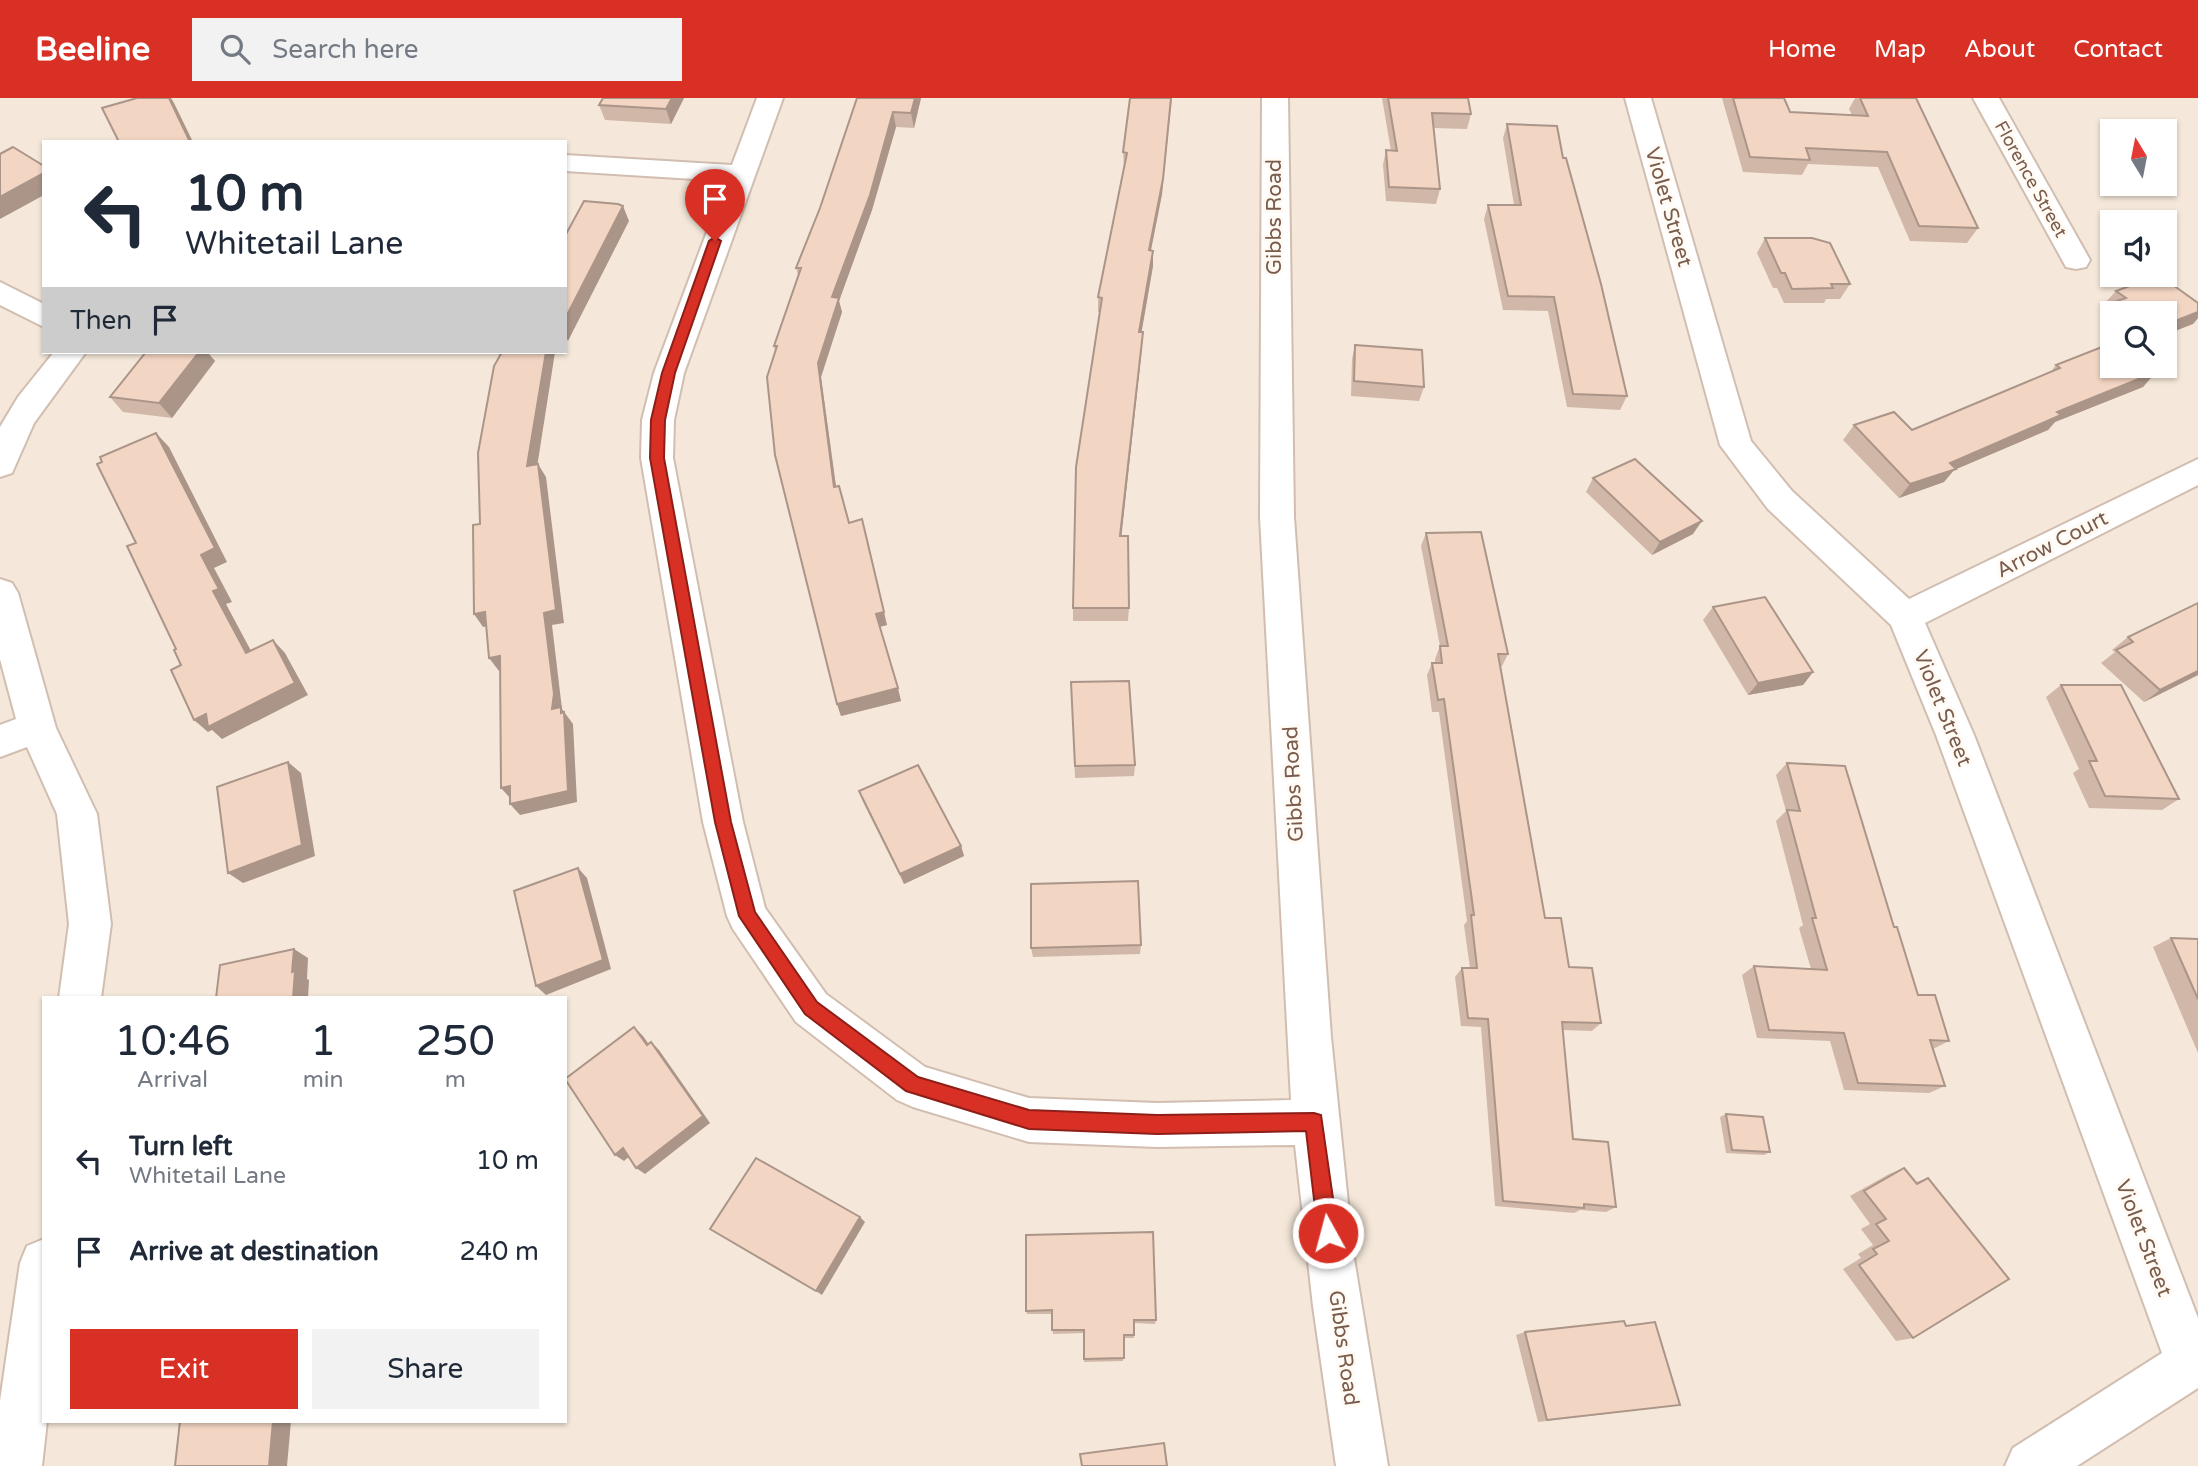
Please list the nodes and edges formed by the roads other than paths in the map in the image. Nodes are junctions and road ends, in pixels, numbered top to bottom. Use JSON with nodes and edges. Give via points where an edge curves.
{"nodes":[{"id":1,"x":770,"y":98,"type":"edge"},
{"id":2,"x":1275,"y":98,"type":"edge"},
{"id":3,"x":1638,"y":98,"type":"edge"},
{"id":4,"x":1986,"y":98,"type":"edge"},
{"id":5,"x":567,"y":163,"type":"edge"},
{"id":6,"x":741,"y":174,"type":"junction"},
{"id":7,"x":2076,"y":260,"type":"dead end"},
{"id":8,"x":0,"y":292,"type":"edge"},
{"id":9,"x":42,"y":316,"type":"edge"},
{"id":10,"x":69,"y":354,"type":"edge"},
{"id":11,"x":0,"y":465,"type":"edge"},
{"id":12,"x":2198,"y":471,"type":"edge"},
{"id":13,"x":0,"y":593,"type":"edge"},
{"id":14,"x":1905,"y":617,"type":"junction"},
{"id":15,"x":37,"y":728,"type":"junction"},
{"id":16,"x":0,"y":741,"type":"edge"},
{"id":17,"x":80,"y":996,"type":"edge"},
{"id":18,"x":1314,"y":1122,"type":"junction"},
{"id":19,"x":42,"y":1278,"type":"edge"},
{"id":20,"x":2194,"y":1361,"type":"edge"},
{"id":21,"x":16,"y":1466,"type":"edge"},
{"id":22,"x":1362,"y":1466,"type":"edge"},
{"id":23,"x":2031,"y":1466,"type":"edge"}],
"edges":[{"from":1,"to":6,"type":"street"},
{"from":2,"to":18,"type":"street","name":"Gibbs Road","via":[[1277,517]]},
{"from":3,"to":14,"type":"street","name":"Violet Street","via":[[1736,445],[1780,500]]},
{"from":4,"to":7,"type":"street","name":"Florence Street"},
{"from":5,"to":6,"type":"street"},
{"from":6,"to":18,"type":"street","via":[[669,373],[658,420],[657,458],[723,822],[747,916],[811,1008],[913,1085],[1029,1120],[1157,1125]]},
{"from":8,"to":9,"type":"street"},
{"from":10,"to":11,"type":"street","via":[[41,387],[5,445]]},
{"from":12,"to":14,"type":"street","name":"Arrow Court"},
{"from":13,"to":15,"type":"street"},
{"from":14,"to":20,"type":"street","name":"Violet Street","via":[[1955,735]]},
{"from":15,"to":16,"type":"street"},
{"from":15,"to":17,"type":"street","via":[[77,814],[90,924]]},
{"from":18,"to":22,"type":"street","name":"Gibbs Road"},
{"from":19,"to":21,"type":"street"},
{"from":20,"to":23,"type":"street"}]}
